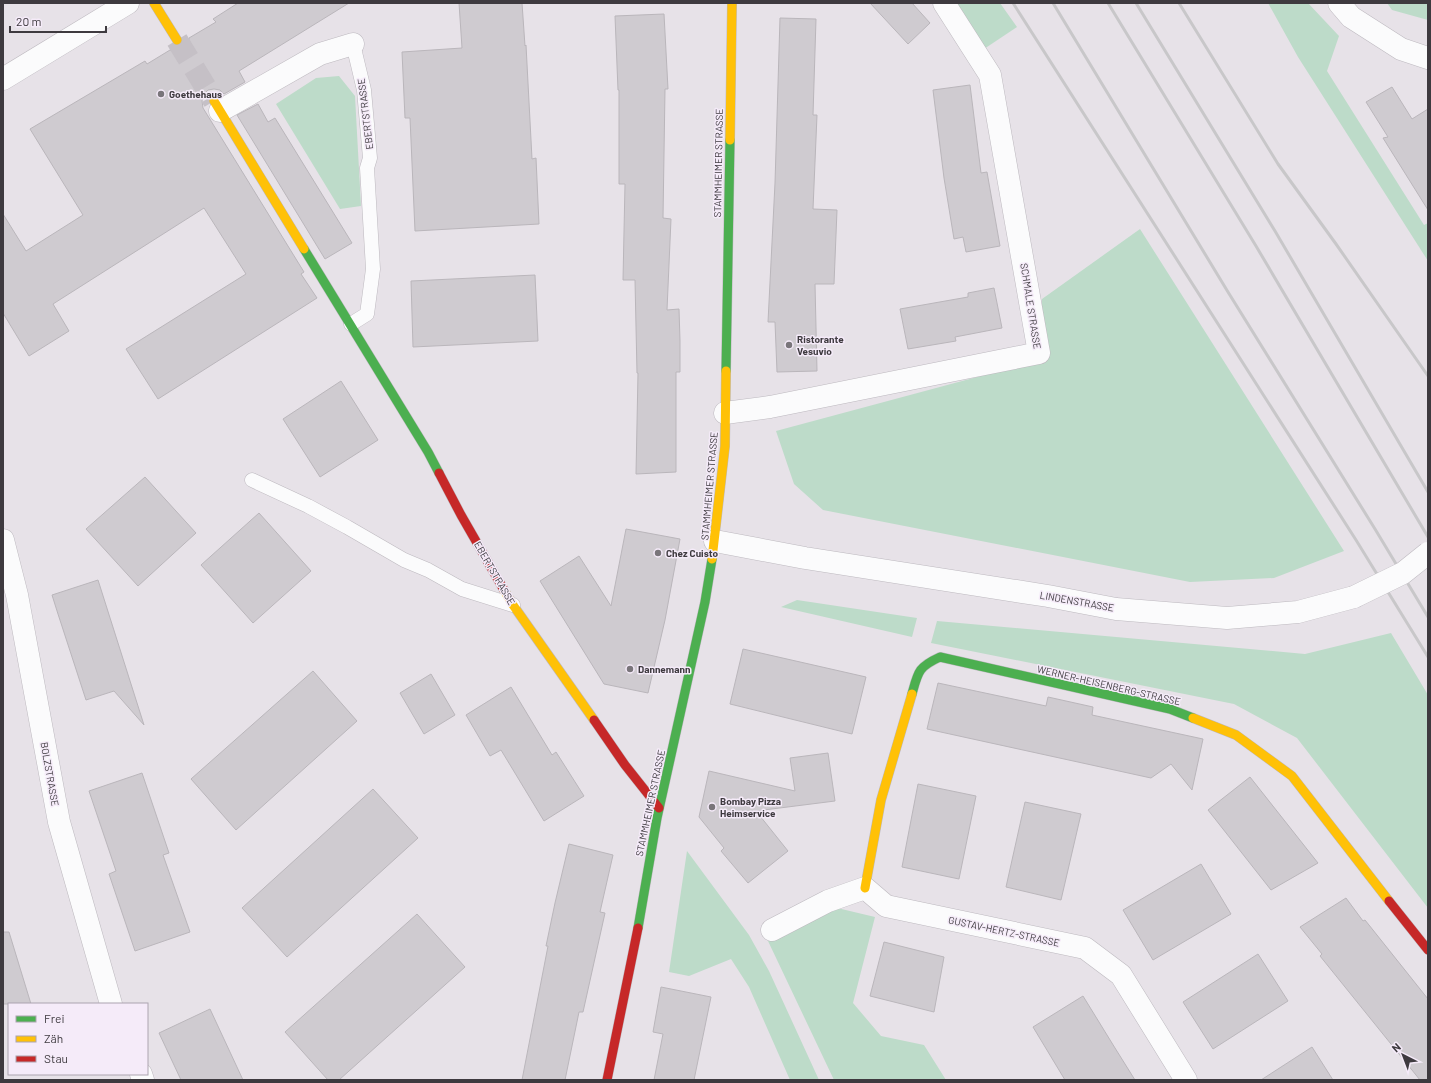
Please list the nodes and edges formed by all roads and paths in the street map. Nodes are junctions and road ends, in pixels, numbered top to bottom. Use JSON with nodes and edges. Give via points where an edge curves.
{"nodes":[{"id":1,"x":128,"y":3,"type":"edge"},
{"id":2,"x":154,"y":3,"type":"edge"},
{"id":3,"x":732,"y":3,"type":"edge"},
{"id":4,"x":944,"y":3,"type":"edge"},
{"id":5,"x":1338,"y":3,"type":"edge"},
{"id":6,"x":177,"y":40,"type":"tunnel mouth"},
{"id":7,"x":353,"y":44,"type":"joint"},
{"id":8,"x":1428,"y":58,"type":"edge"},
{"id":9,"x":3,"y":79,"type":"edge"},
{"id":10,"x":217,"y":106,"type":"joint"},
{"id":11,"x":351,"y":324,"type":"junction"},
{"id":12,"x":725,"y":413,"type":"junction"},
{"id":13,"x":252,"y":480,"type":"dead end"},
{"id":14,"x":3,"y":540,"type":"edge"},
{"id":15,"x":715,"y":541,"type":"junction"},
{"id":16,"x":1428,"y":553,"type":"edge"},
{"id":17,"x":513,"y":605,"type":"junction"},
{"id":18,"x":659,"y":808,"type":"junction"},
{"id":19,"x":865,"y":888,"type":"junction"},
{"id":20,"x":772,"y":930,"type":"dead end"},
{"id":21,"x":1428,"y":950,"type":"edge"},
{"id":22,"x":111,"y":1003,"type":"edge"},
{"id":23,"x":608,"y":1080,"type":"edge"},
{"id":24,"x":1186,"y":1080,"type":"edge"}],
"edges":[{"from":1,"to":9,"type":"street"},
{"from":2,"to":6,"type":"street"},
{"from":3,"to":12,"type":"street","name":"STAMMHEIMER STRASSE"},
{"from":4,"to":12,"type":"street","name":"SCHMALE STRASSE","via":[[990,74],[1039,353],[770,407]]},
{"from":5,"to":8,"type":"street","via":[[1351,17],[1401,49]]},
{"from":7,"to":10,"type":"street","name":"EBERTSTRASSE","via":[[320,54]]},
{"from":7,"to":11,"type":"lane","name":"EBERTSTRASSE","via":[[364,90],[370,158],[367,168],[373,269],[367,314]]},
{"from":10,"to":11,"type":"street","name":"EBERTSTRASSE"},
{"from":11,"to":17,"type":"street","name":"EBERTSTRASSE","via":[[428,452]]},
{"from":12,"to":15,"type":"street","name":"STAMMHEIMER STRASSE","via":[[724,461]]},
{"from":13,"to":17,"type":"lane","via":[[308,506],[462,589]]},
{"from":14,"to":22,"type":"street","name":"BOLZSTRASSE","via":[[17,595],[59,822]]},
{"from":15,"to":16,"type":"street","name":"LINDENSTRASSE","bridge":true,"via":[[1116,609],[1227,618],[1298,612],[1354,597],[1403,573]]},
{"from":15,"to":18,"type":"street","name":"STAMMHEIMER STRASSE","via":[[705,602]]},
{"from":17,"to":18,"type":"street","name":"EBERTSTRASSE","via":[[625,765]]},
{"from":18,"to":23,"type":"street","name":"STAMMHEIMER STRASSE"},
{"from":19,"to":20,"type":"street","via":[[828,901]]},
{"from":19,"to":21,"type":"street","name":"WERNER-HEISENBERG-STRASSE","via":[[881,800],[918,674],[926,663],[940,658],[1170,709],[1236,735],[1292,776]]},
{"from":19,"to":24,"type":"street","name":"GUSTAV-HERTZ-STRASSE","via":[[886,906],[1085,948],[1121,975]]}]}
